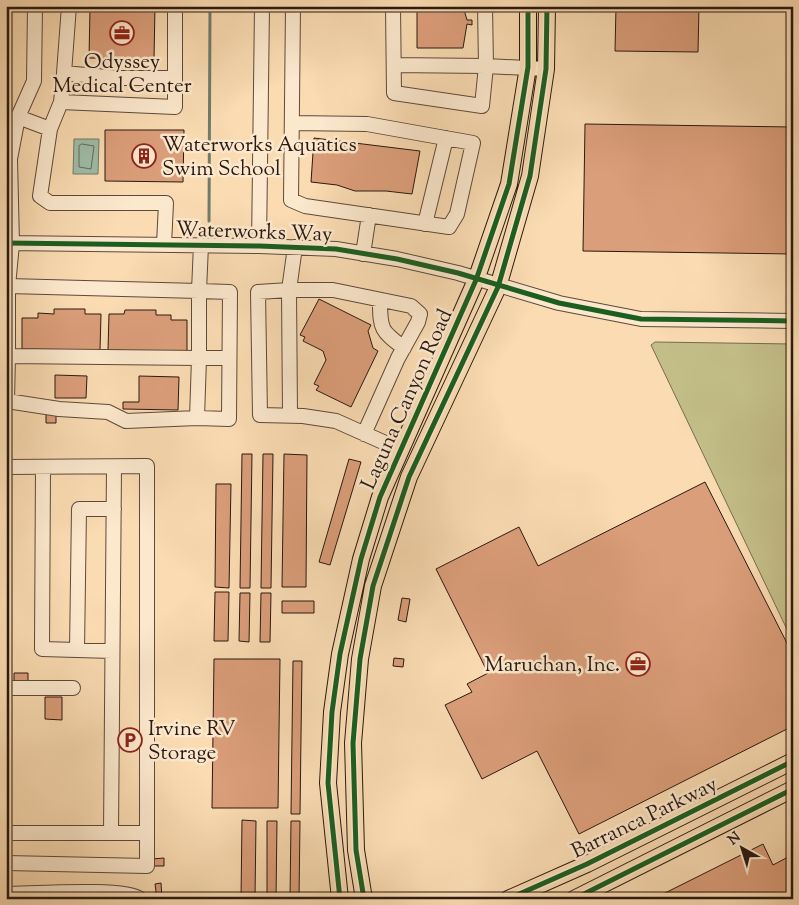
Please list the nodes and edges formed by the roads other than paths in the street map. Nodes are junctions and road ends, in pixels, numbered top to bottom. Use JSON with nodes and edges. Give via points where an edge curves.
{"nodes":[{"id":1,"x":35,"y":6,"type":"edge"},
{"id":2,"x":69,"y":6,"type":"edge"},
{"id":3,"x":175,"y":6,"type":"edge"},
{"id":4,"x":262,"y":6,"type":"edge"},
{"id":5,"x":293,"y":6,"type":"edge"},
{"id":6,"x":393,"y":6,"type":"edge"},
{"id":7,"x":485,"y":6,"type":"edge"},
{"id":8,"x":528,"y":6,"type":"edge"},
{"id":9,"x":547,"y":6,"type":"edge"},
{"id":10,"x":394,"y":66,"type":"junction"},
{"id":11,"x":486,"y":66,"type":"junction"},
{"id":12,"x":528,"y":67,"type":"junction"},
{"id":13,"x":546,"y":69,"type":"junction"},
{"id":14,"x":64,"y":74,"type":"junction"},
{"id":15,"x":174,"y":78,"type":"junction"},
{"id":16,"x":61,"y":102,"type":"junction"},
{"id":17,"x":18,"y":116,"type":"junction"},
{"id":18,"x":292,"y":123,"type":"junction"},
{"id":19,"x":50,"y":129,"type":"junction"},
{"id":20,"x":446,"y":138,"type":"junction"},
{"id":21,"x":368,"y":215,"type":"junction"},
{"id":22,"x":425,"y":224,"type":"junction"},
{"id":23,"x":9,"y":244,"type":"edge"},
{"id":24,"x":164,"y":245,"type":"junction"},
{"id":25,"x":201,"y":245,"type":"junction"},
{"id":26,"x":259,"y":246,"type":"junction"},
{"id":27,"x":295,"y":247,"type":"junction"},
{"id":28,"x":363,"y":254,"type":"junction"},
{"id":29,"x":476,"y":280,"type":"junction"},
{"id":30,"x":8,"y":286,"type":"junction"},
{"id":31,"x":498,"y":287,"type":"junction"},
{"id":32,"x":289,"y":290,"type":"junction"},
{"id":33,"x":199,"y":291,"type":"junction"},
{"id":34,"x":380,"y":301,"type":"junction"},
{"id":35,"x":7,"y":317,"type":"edge"},
{"id":36,"x":793,"y":321,"type":"edge"},
{"id":37,"x":404,"y":348,"type":"junction"},
{"id":38,"x":8,"y":356,"type":"junction"},
{"id":39,"x":199,"y":358,"type":"junction"},
{"id":40,"x":229,"y":358,"type":"junction"},
{"id":41,"x":290,"y":415,"type":"junction"},
{"id":42,"x":197,"y":418,"type":"junction"},
{"id":43,"x":364,"y":434,"type":"junction"},
{"id":44,"x":401,"y":450,"type":"junction"},
{"id":45,"x":6,"y":467,"type":"edge"},
{"id":46,"x":43,"y":467,"type":"junction"},
{"id":47,"x":114,"y":467,"type":"junction"},
{"id":48,"x":114,"y":509,"type":"junction"},
{"id":49,"x":77,"y":650,"type":"junction"},
{"id":50,"x":112,"y":651,"type":"junction"},
{"id":51,"x":6,"y":688,"type":"edge"},
{"id":52,"x":73,"y":688,"type":"dead end"},
{"id":53,"x":793,"y":761,"type":"edge"},
{"id":54,"x":793,"y":789,"type":"edge"},
{"id":55,"x":6,"y":833,"type":"edge"},
{"id":56,"x":110,"y":833,"type":"junction"},
{"id":57,"x":147,"y":834,"type":"junction"},
{"id":58,"x":6,"y":863,"type":"edge"},
{"id":59,"x":6,"y":894,"type":"edge"},
{"id":60,"x":35,"y":896,"type":"edge"},
{"id":61,"x":140,"y":899,"type":"edge"},
{"id":62,"x":340,"y":899,"type":"edge"},
{"id":63,"x":364,"y":899,"type":"edge"},
{"id":64,"x":508,"y":899,"type":"edge"},
{"id":65,"x":574,"y":899,"type":"edge"}],
"edges":[{"from":1,"to":17,"type":"street","via":[[34,81]]},
{"from":2,"to":14,"type":"street"},
{"from":3,"to":15,"type":"street"},
{"from":4,"to":26,"type":"street"},
{"from":5,"to":18,"type":"street"},
{"from":6,"to":10,"type":"street"},
{"from":7,"to":11,"type":"street"},
{"from":8,"to":12,"type":"main road","name":"Laguna Canyon Road"},
{"from":9,"to":13,"type":"main road","name":"Laguna Canyon Road"},
{"from":10,"to":11,"type":"street"},
{"from":10,"to":11,"type":"street","via":[[394,93],[482,106]]},
{"from":11,"to":12,"type":"street"},
{"from":12,"to":13,"type":"street"},
{"from":12,"to":29,"type":"main road","name":"Laguna Canyon Road","via":[[509,184]]},
{"from":13,"to":31,"type":"main road","name":"Laguna Canyon Road","via":[[530,176]]},
{"from":14,"to":15,"type":"street"},
{"from":14,"to":16,"type":"street"},
{"from":15,"to":16,"type":"street","via":[[175,106]]},
{"from":16,"to":19,"type":"street"},
{"from":17,"to":19,"type":"street"},
{"from":17,"to":23,"type":"street","via":[[10,159]]},
{"from":18,"to":20,"type":"street","via":[[367,124]]},
{"from":18,"to":21,"type":"street","via":[[291,200],[305,206]]},
{"from":19,"to":24,"type":"street","via":[[40,196],[50,203],[166,202]]},
{"from":20,"to":22,"type":"street"},
{"from":20,"to":22,"type":"street","via":[[473,143],[457,214],[449,227]]},
{"from":21,"to":22,"type":"street"},
{"from":21,"to":28,"type":"street"},
{"from":23,"to":24,"type":"street","name":"Waterworks Way"},
{"from":23,"to":30,"type":"street"},
{"from":24,"to":25,"type":"street","name":"Waterworks Way"},
{"from":25,"to":26,"type":"street","name":"Waterworks Way"},
{"from":25,"to":33,"type":"street"},
{"from":26,"to":27,"type":"street","name":"Waterworks Way"},
{"from":27,"to":28,"type":"street","name":"Waterworks Way"},
{"from":27,"to":32,"type":"street"},
{"from":28,"to":29,"type":"street","name":"Waterworks Way","via":[[406,261]]},
{"from":29,"to":31,"type":"street","name":"Waterworks Way"},
{"from":29,"to":44,"type":"main road","name":"Laguna Canyon Road"},
{"from":30,"to":33,"type":"street"},
{"from":30,"to":35,"type":"street"},
{"from":31,"to":36,"type":"street","name":"Waterworks Way","via":[[640,319]]},
{"from":31,"to":63,"type":"main road","name":"Laguna Canyon Road","via":[[409,477],[373,586],[360,658],[353,743],[356,850]]},
{"from":32,"to":34,"type":"street","via":[[333,290]]},
{"from":32,"to":41,"type":"street"},
{"from":32,"to":41,"type":"street","via":[[258,292],[260,415]]},
{"from":33,"to":39,"type":"street"},
{"from":33,"to":40,"type":"street","via":[[230,292]]},
{"from":34,"to":37,"type":"street","via":[[382,329]]},
{"from":34,"to":37,"type":"street","via":[[411,306],[418,311],[418,322]]},
{"from":35,"to":38,"type":"street"},
{"from":37,"to":43,"type":"street"},
{"from":38,"to":39,"type":"street"},
{"from":38,"to":42,"type":"street","via":[[6,401],[108,412],[126,421]]},
{"from":39,"to":40,"type":"street"},
{"from":39,"to":42,"type":"street"},
{"from":40,"to":42,"type":"street","via":[[229,419]]},
{"from":41,"to":43,"type":"street","via":[[336,421]]},
{"from":43,"to":44,"type":"street"},
{"from":44,"to":62,"type":"main road","name":"Laguna Canyon Road","via":[[380,497],[361,559],[340,654],[332,712],[328,783]]},
{"from":45,"to":46,"type":"street"},
{"from":46,"to":47,"type":"street"},
{"from":46,"to":49,"type":"street","via":[[42,649]]},
{"from":47,"to":48,"type":"street"},
{"from":47,"to":57,"type":"street","via":[[147,466]]},
{"from":48,"to":49,"type":"street","via":[[79,509]]},
{"from":48,"to":50,"type":"street"},
{"from":49,"to":50,"type":"street"},
{"from":50,"to":56,"type":"street"},
{"from":51,"to":52,"type":"street"},
{"from":53,"to":64,"type":"main road","name":"Barranca Parkway","via":[[588,864]]},
{"from":54,"to":65,"type":"main road","name":"Barranca Parkway"},
{"from":55,"to":56,"type":"street"},
{"from":56,"to":57,"type":"street"},
{"from":57,"to":58,"type":"street","via":[[147,866]]},
{"from":59,"to":60,"type":"street"},
{"from":60,"to":61,"type":"street","via":[[111,893],[134,894]]}]}
